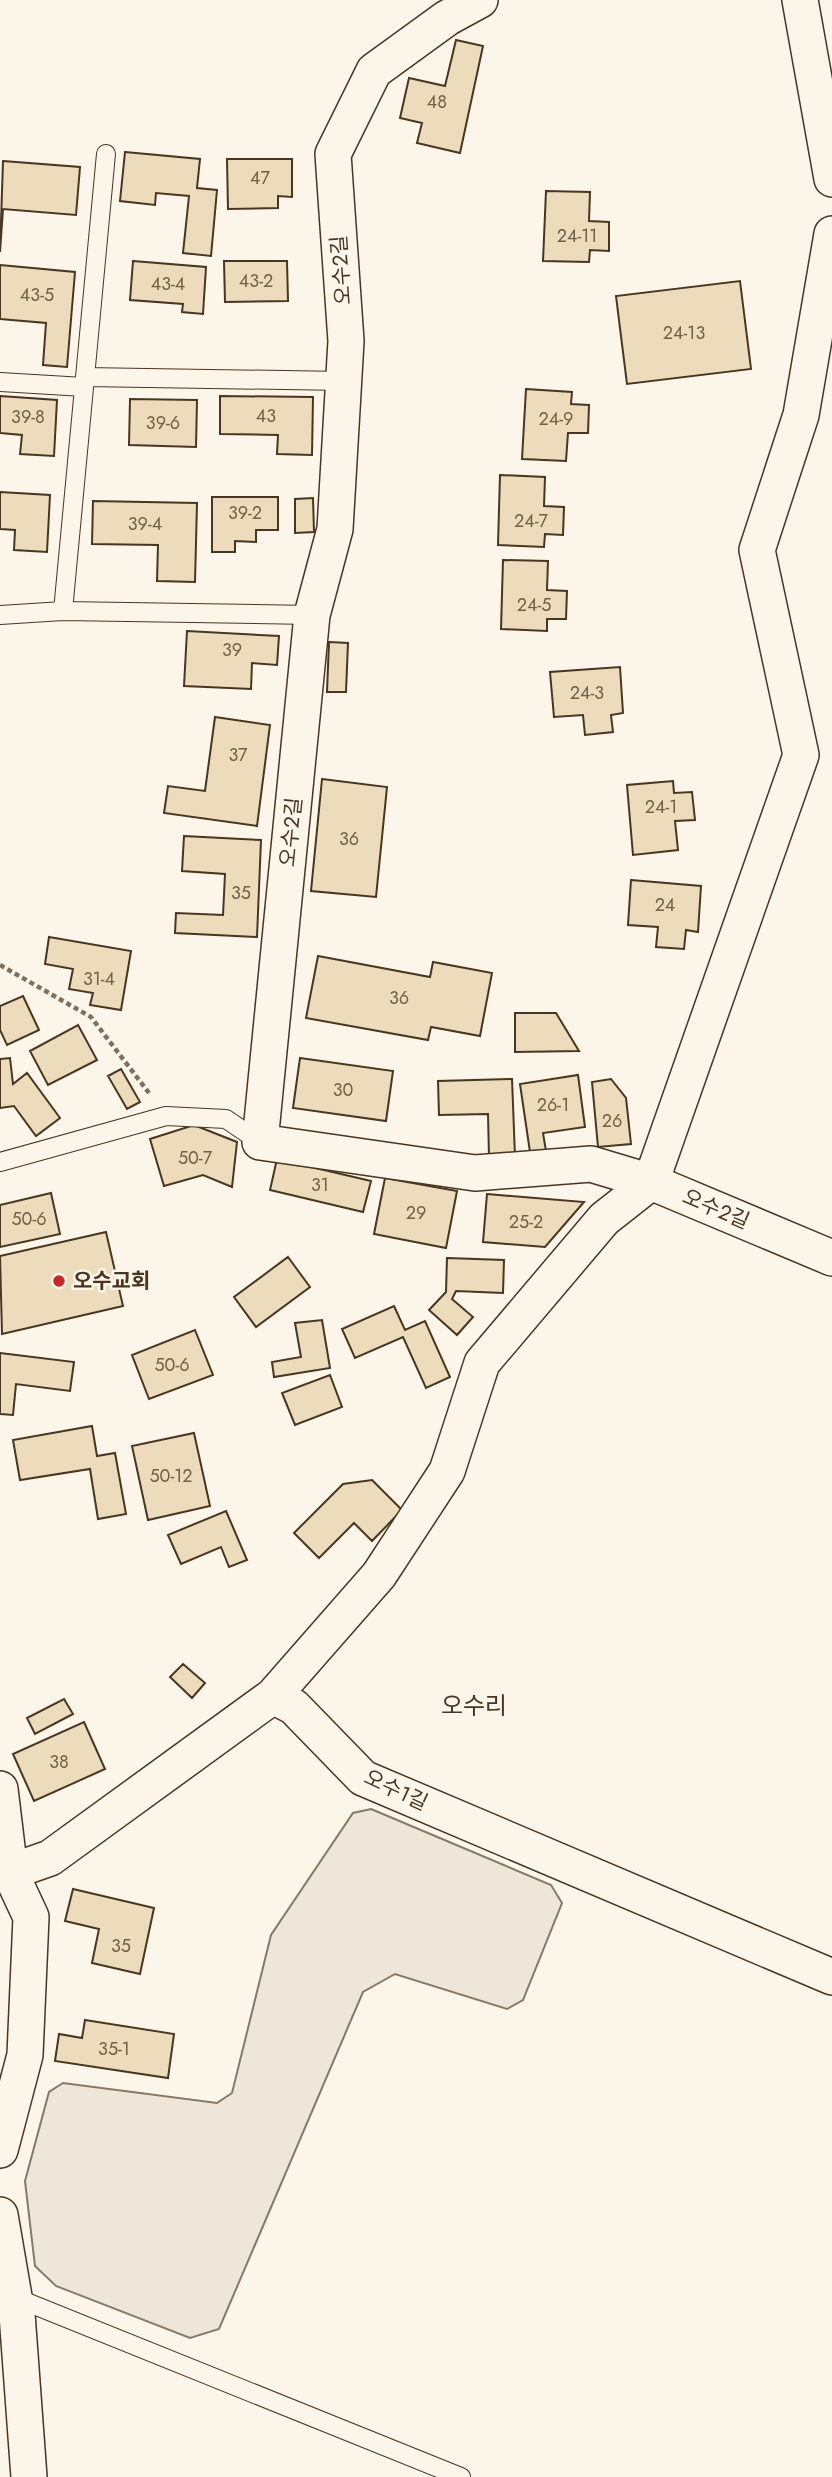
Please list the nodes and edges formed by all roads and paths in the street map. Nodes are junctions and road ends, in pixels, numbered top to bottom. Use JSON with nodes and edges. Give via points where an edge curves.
{"nodes":[{"id":1,"x":480,"y":0,"type":"edge"},
{"id":2,"x":800,"y":0,"type":"edge"},
{"id":3,"x":106,"y":154,"type":"dead end"},
{"id":4,"x":832,"y":179,"type":"edge"},
{"id":5,"x":832,"y":234,"type":"edge"},
{"id":6,"x":344,"y":381,"type":"junction"},
{"id":7,"x":0,"y":382,"type":"edge"},
{"id":8,"x":85,"y":382,"type":"junction"},
{"id":9,"x":63,"y":611,"type":"junction"},
{"id":10,"x":0,"y":615,"type":"edge"},
{"id":11,"x":312,"y":615,"type":"junction"},
{"id":12,"x":0,"y":965,"type":"edge"},
{"id":13,"x":166,"y":1116,"type":"junction"},
{"id":14,"x":260,"y":1142,"type":"junction"},
{"id":15,"x":0,"y":1162,"type":"edge"},
{"id":16,"x":651,"y":1182,"type":"junction"},
{"id":17,"x":832,"y":1258,"type":"edge"},
{"id":18,"x":272,"y":1696,"type":"junction"},
{"id":19,"x":0,"y":1789,"type":"edge"},
{"id":20,"x":10,"y":1872,"type":"junction"},
{"id":21,"x":832,"y":1977,"type":"edge"},
{"id":22,"x":0,"y":2150,"type":"edge"},
{"id":23,"x":0,"y":2215,"type":"edge"},
{"id":24,"x":14,"y":2297,"type":"junction"},
{"id":25,"x":29,"y":2477,"type":"edge"},
{"id":26,"x":461,"y":2477,"type":"edge"}],
"edges":[{"from":1,"to":6,"type":"street","name":"오수2길","via":[[374,71],[333,154],[346,341]]},
{"from":2,"to":4,"type":"street"},
{"from":3,"to":8,"type":"lane"},
{"from":5,"to":16,"type":"street","via":[[801,415],[757,550],[801,755]]},
{"from":6,"to":8,"type":"lane"},
{"from":6,"to":11,"type":"street","name":"오수2길","via":[[335,529]]},
{"from":7,"to":8,"type":"lane"},
{"from":8,"to":9,"type":"lane"},
{"from":9,"to":10,"type":"lane"},
{"from":9,"to":11,"type":"lane"},
{"from":11,"to":14,"type":"street","name":"오수2길"},
{"from":12,"to":13,"type":"path","via":[[91,1017]]},
{"from":13,"to":14,"type":"lane","via":[[226,1119]]},
{"from":13,"to":15,"type":"lane"},
{"from":14,"to":16,"type":"street","name":"오수2길","via":[[475,1173],[591,1164]]},
{"from":16,"to":17,"type":"street","name":"오수2길"},
{"from":16,"to":18,"type":"street","via":[[604,1219],[482,1363],[447,1471],[379,1575]]},
{"from":18,"to":20,"type":"street","via":[[50,1858]]},
{"from":18,"to":21,"type":"street","name":"오수1길","via":[[294,1707],[363,1778]]},
{"from":19,"to":20,"type":"street"},
{"from":20,"to":22,"type":"street","via":[[31,1917],[25,2055]]},
{"from":23,"to":24,"type":"street"},
{"from":24,"to":25,"type":"street"},
{"from":24,"to":26,"type":"lane"}]}
